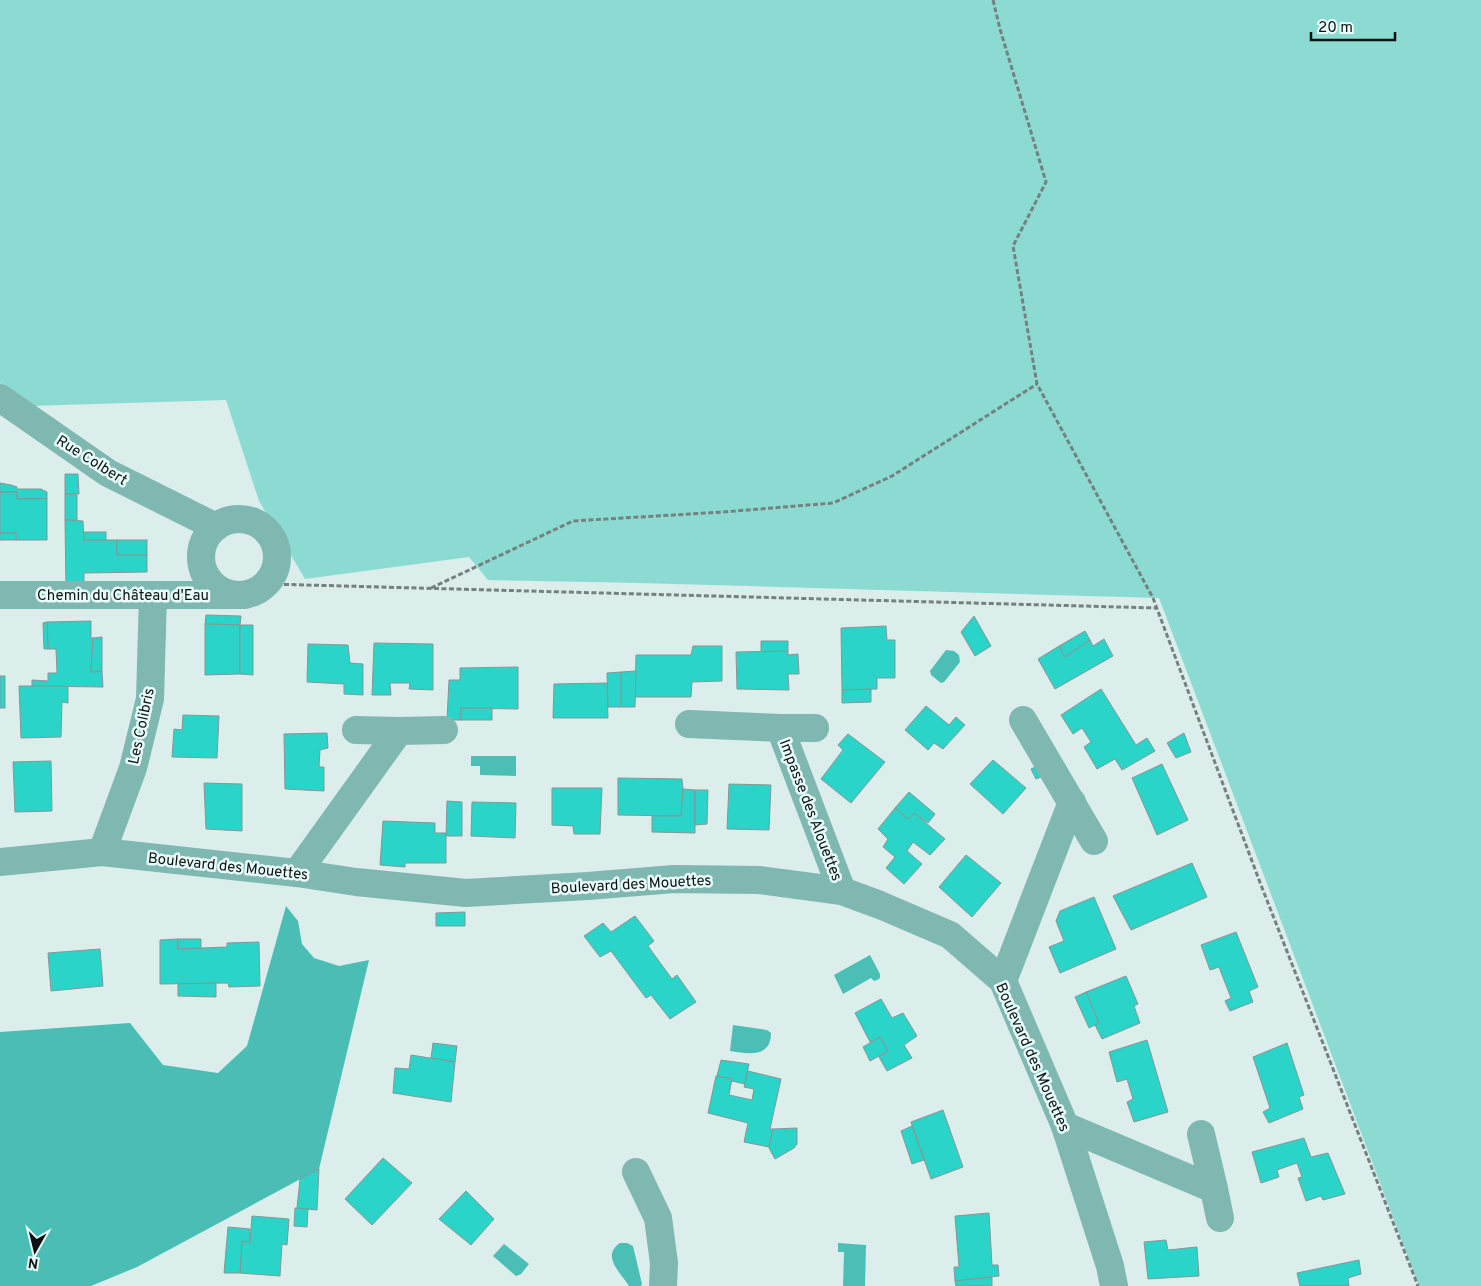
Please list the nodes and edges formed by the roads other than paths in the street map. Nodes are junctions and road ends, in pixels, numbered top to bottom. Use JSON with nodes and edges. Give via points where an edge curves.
{"nodes":[{"id":1,"x":0,"y":398,"type":"edge"},
{"id":2,"x":216,"y":526,"type":"junction"},
{"id":3,"x":255,"y":589,"type":"junction"},
{"id":4,"x":0,"y":595,"type":"edge"},
{"id":5,"x":153,"y":595,"type":"junction"},
{"id":6,"x":1023,"y":720,"type":"dead end"},
{"id":7,"x":689,"y":724,"type":"dead end"},
{"id":8,"x":780,"y":728,"type":"junction"},
{"id":9,"x":816,"y":728,"type":"dead end"},
{"id":10,"x":356,"y":730,"type":"dead end"},
{"id":11,"x":400,"y":730,"type":"junction"},
{"id":12,"x":444,"y":730,"type":"dead end"},
{"id":13,"x":1072,"y":802,"type":"junction"},
{"id":14,"x":1094,"y":841,"type":"dead end"},
{"id":15,"x":102,"y":852,"type":"junction"},
{"id":16,"x":0,"y":862,"type":"edge"},
{"id":17,"x":297,"y":873,"type":"junction"},
{"id":18,"x":842,"y":891,"type":"junction"},
{"id":19,"x":1003,"y":981,"type":"junction"},
{"id":20,"x":1065,"y":1126,"type":"junction"},
{"id":21,"x":1201,"y":1134,"type":"dead end"},
{"id":22,"x":636,"y":1172,"type":"dead end"},
{"id":23,"x":1214,"y":1189,"type":"junction"},
{"id":24,"x":1220,"y":1218,"type":"dead end"},
{"id":25,"x":663,"y":1286,"type":"edge"},
{"id":26,"x":1114,"y":1286,"type":"edge"}],
"edges":[{"from":1,"to":2,"type":"street","name":"Rue Colbert","via":[[108,473]]},
{"from":2,"to":3,"type":"street","via":[[207,536],[201,553],[202,566],[209,581],[231,595]]},
{"from":2,"to":3,"type":"street","via":[[233,520],[246,520],[268,532],[275,544],[277,557],[273,573]]},
{"from":3,"to":5,"type":"street","name":"Chemin du Château d'Eau"},
{"from":4,"to":5,"type":"street","name":"Chemin du Château d'Eau"},
{"from":5,"to":15,"type":"street","name":"Les Colibris","via":[[150,699],[133,768]]},
{"from":6,"to":13,"type":"street"},
{"from":7,"to":8,"type":"street","name":"Impasse des Alouettes"},
{"from":8,"to":9,"type":"street","name":"Impasse des Alouettes"},
{"from":8,"to":18,"type":"street","name":"Impasse des Alouettes"},
{"from":10,"to":11,"type":"street"},
{"from":11,"to":12,"type":"street"},
{"from":11,"to":17,"type":"street"},
{"from":13,"to":14,"type":"street"},
{"from":13,"to":19,"type":"street"},
{"from":15,"to":16,"type":"street","name":"Boulevard des Mouettes"},
{"from":15,"to":17,"type":"street","name":"Boulevard des Mouettes"},
{"from":17,"to":18,"type":"street","name":"Boulevard des Mouettes","via":[[466,893],[674,879],[759,880]]},
{"from":18,"to":19,"type":"street","name":"Boulevard des Mouettes","via":[[950,935]]},
{"from":19,"to":20,"type":"street","name":"Boulevard des Mouettes"},
{"from":20,"to":23,"type":"street"},
{"from":20,"to":26,"type":"street","name":"Boulevard des Mouettes"},
{"from":21,"to":23,"type":"street"},
{"from":22,"to":25,"type":"street","via":[[658,1218],[664,1263]]},
{"from":23,"to":24,"type":"street"}]}
